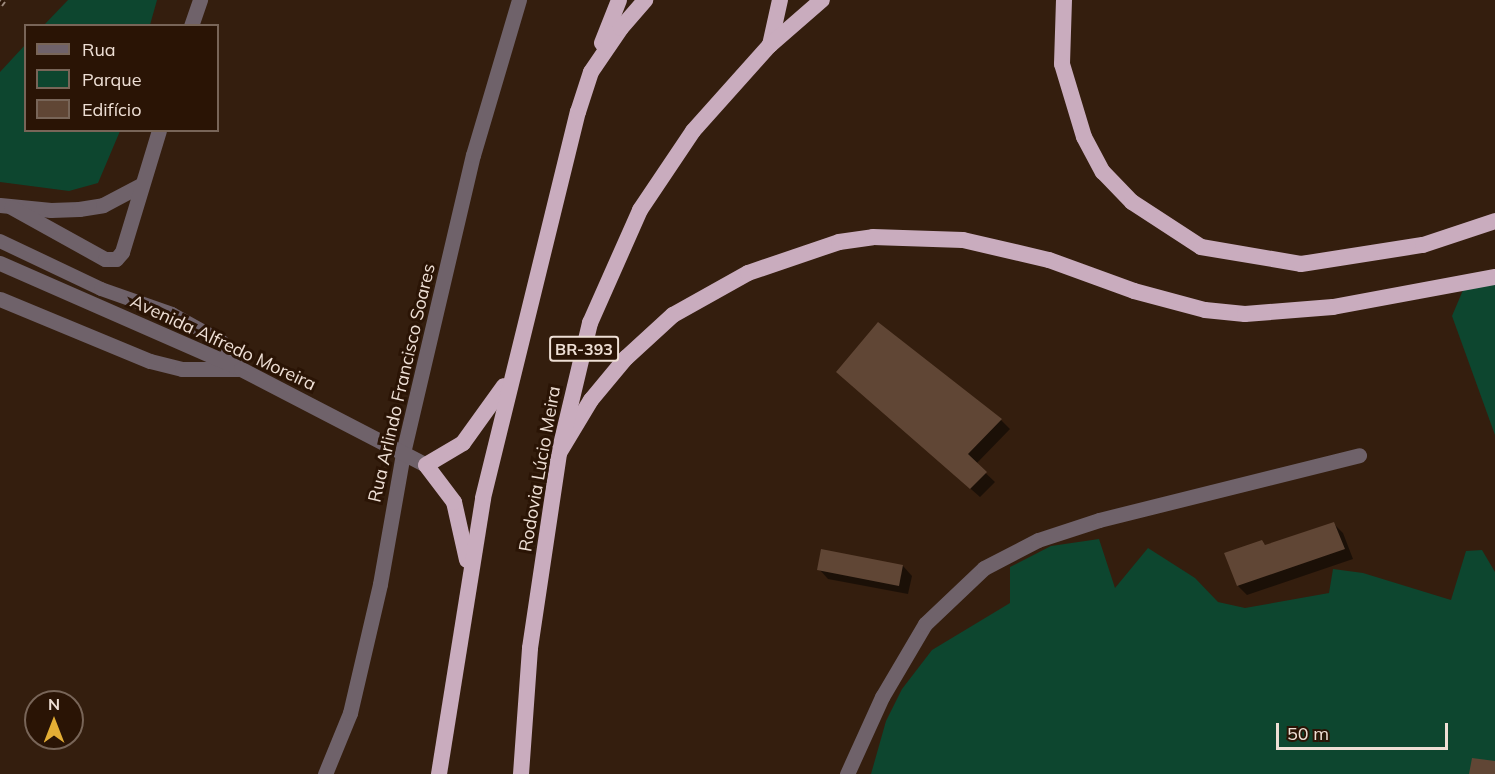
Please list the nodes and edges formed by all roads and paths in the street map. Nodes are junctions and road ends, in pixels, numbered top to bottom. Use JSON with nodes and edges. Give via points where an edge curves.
{"nodes":[{"id":1,"x":200,"y":0,"type":"edge"},
{"id":2,"x":619,"y":0,"type":"edge"},
{"id":3,"x":645,"y":0,"type":"edge"},
{"id":4,"x":780,"y":0,"type":"edge"},
{"id":5,"x":822,"y":0,"type":"edge"},
{"id":6,"x":1064,"y":0,"type":"edge"},
{"id":7,"x":515,"y":1,"type":"edge"},
{"id":8,"x":192,"y":24,"type":"edge"},
{"id":9,"x":769,"y":46,"type":"junction"},
{"id":10,"x":591,"y":72,"type":"junction"},
{"id":11,"x":158,"y":132,"type":"edge"},
{"id":12,"x":141,"y":185,"type":"junction"},
{"id":13,"x":6,"y":206,"type":"edge"},
{"id":14,"x":1495,"y":221,"type":"edge"},
{"id":15,"x":0,"y":241,"type":"edge"},
{"id":16,"x":0,"y":263,"type":"edge"},
{"id":17,"x":1495,"y":277,"type":"edge"},
{"id":18,"x":0,"y":299,"type":"edge"},
{"id":19,"x":241,"y":369,"type":"junction"},
{"id":20,"x":511,"y":375,"type":"junction"},
{"id":21,"x":403,"y":453,"type":"junction"},
{"id":22,"x":559,"y":453,"type":"junction"},
{"id":23,"x":1359,"y":455,"type":"dead end"},
{"id":24,"x":426,"y":465,"type":"junction"},
{"id":25,"x":468,"y":584,"type":"junction"},
{"id":26,"x":325,"y":774,"type":"edge"},
{"id":27,"x":439,"y":774,"type":"edge"},
{"id":28,"x":521,"y":774,"type":"edge"},
{"id":29,"x":847,"y":774,"type":"edge"}],
"edges":[{"from":1,"to":8,"type":"street"},
{"from":2,"to":10,"type":"highway"},
{"from":3,"to":10,"type":"highway","number":"BR-393"},
{"from":4,"to":9,"type":"highway"},
{"from":5,"to":9,"type":"highway","name":"Rodovia Lúcio Meira","number":"BR-393"},
{"from":6,"to":14,"type":"highway","via":[[1062,64],[1084,137],[1103,172],[1132,202],[1201,247],[1301,264],[1423,245]]},
{"from":7,"to":21,"type":"street","name":"Rua Arlindo Francisco Soares","via":[[473,154]]},
{"from":9,"to":22,"type":"highway","name":"Rodovia Lúcio Meira","number":"BR-393","via":[[693,131],[640,210],[590,323]]},
{"from":10,"to":20,"type":"highway","number":"BR-393"},
{"from":11,"to":12,"type":"street"},
{"from":12,"to":13,"type":"street","via":[[103,205],[79,209]]},
{"from":12,"to":13,"type":"street","via":[[122,252],[116,259],[105,259]]},
{"from":15,"to":19,"type":"lane","via":[[101,289],[172,314],[222,342]]},
{"from":16,"to":19,"type":"street","name":"Avenida Alfredo Moreira"},
{"from":17,"to":22,"type":"highway","via":[[1333,307],[1245,314],[1205,310],[1144,294],[1049,260],[963,240],[873,237],[839,242],[748,273],[674,315],[626,358],[591,400]]},
{"from":18,"to":19,"type":"street","via":[[150,361],[182,369]]},
{"from":19,"to":21,"type":"street","name":"Avenida Alfredo Moreira"},
{"from":20,"to":24,"type":"highway","via":[[464,443]]},
{"from":20,"to":25,"type":"highway","number":"BR-393"},
{"from":21,"to":24,"type":"street","name":"Avenida Alfredo Moreira"},
{"from":21,"to":26,"type":"street","name":"Rua Arlindo Francisco Soares","via":[[380,584],[350,713]]},
{"from":22,"to":28,"type":"highway","name":"Rodovia Lúcio Meira","number":"BR-393","via":[[530,648]]},
{"from":23,"to":29,"type":"street","via":[[1099,520],[1038,540],[984,568],[925,624],[882,697]]},
{"from":24,"to":25,"type":"highway","via":[[454,502],[462,525]]},
{"from":25,"to":27,"type":"highway","number":"BR-393","via":[[458,675]]}]}
